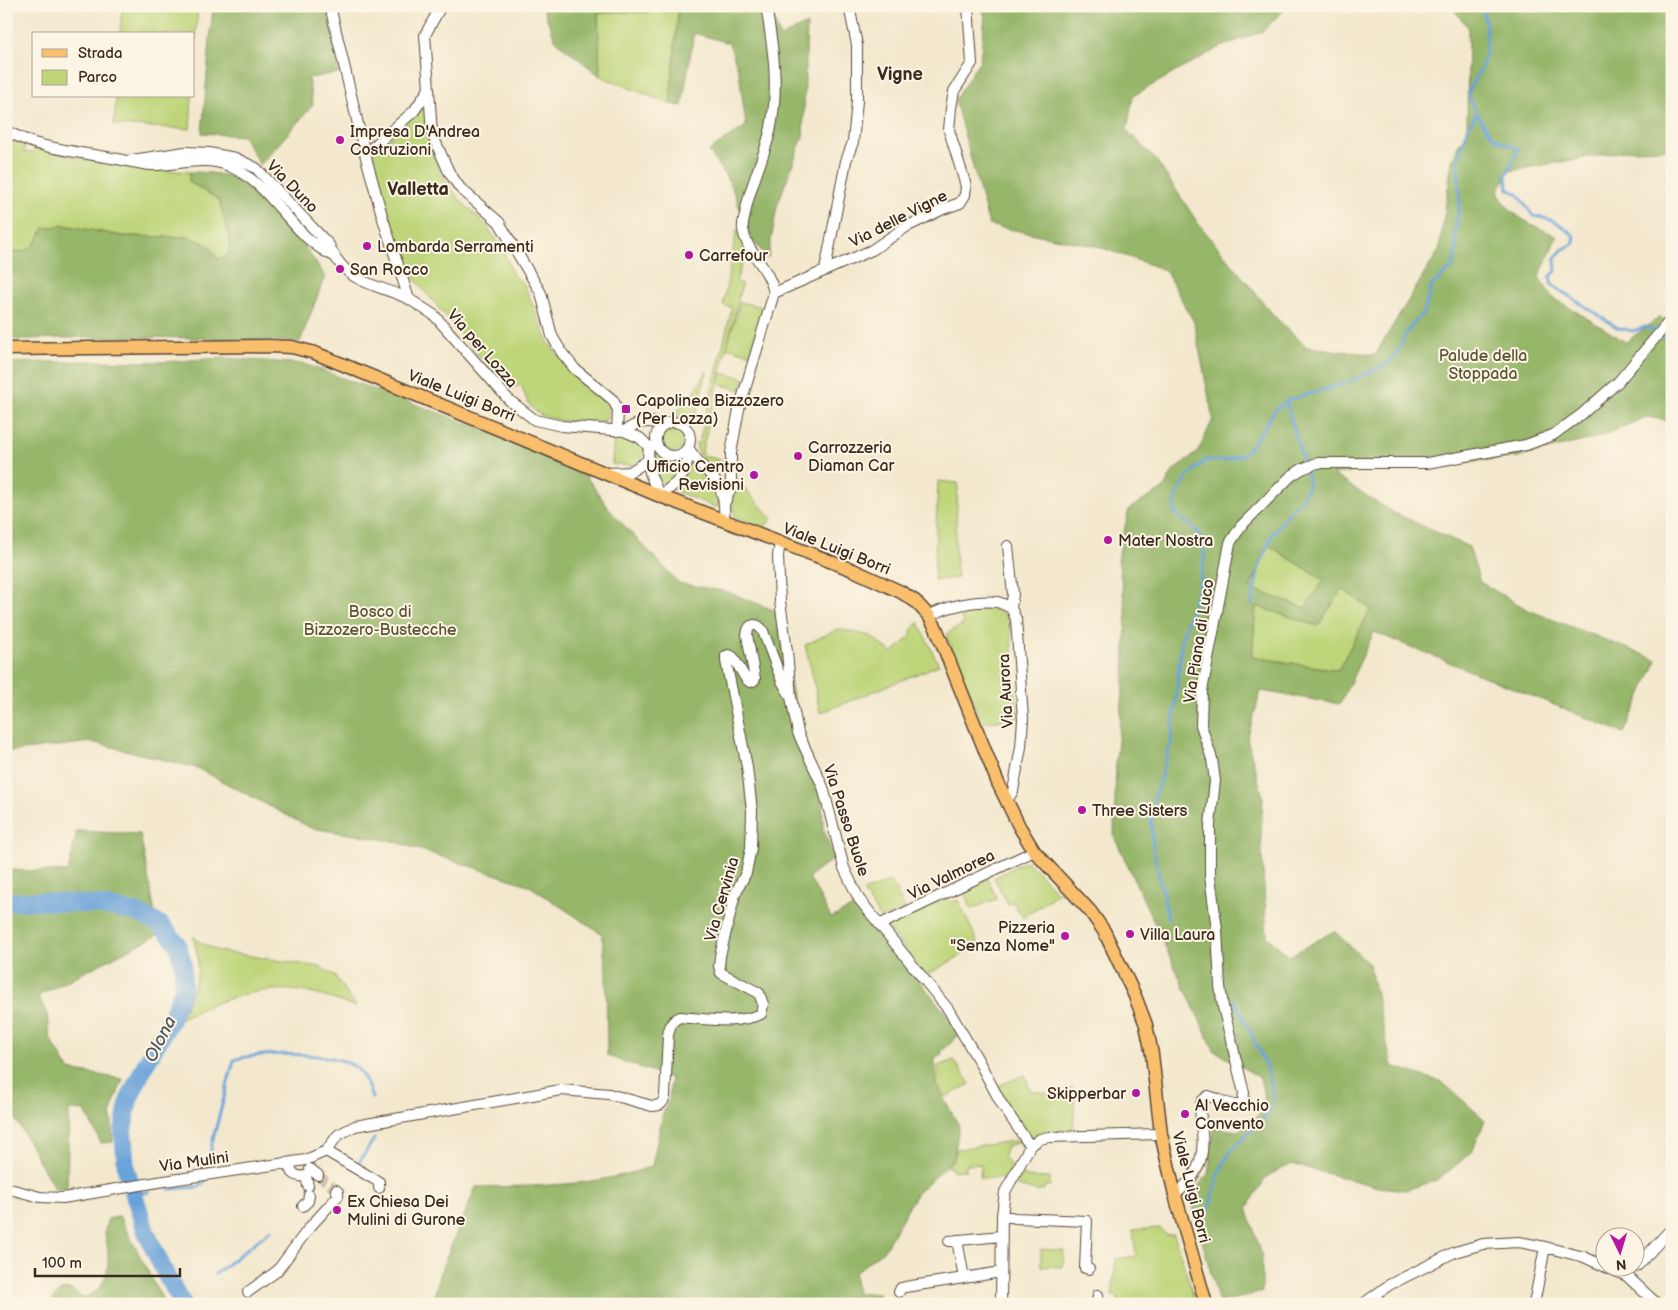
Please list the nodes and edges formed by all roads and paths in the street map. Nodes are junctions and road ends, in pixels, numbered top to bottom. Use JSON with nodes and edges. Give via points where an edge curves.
{"nodes":[{"id":1,"x":330,"y":6,"type":"edge"},
{"id":2,"x":441,"y":6,"type":"edge"},
{"id":3,"x":766,"y":6,"type":"edge"},
{"id":4,"x":849,"y":6,"type":"edge"},
{"id":5,"x":968,"y":6,"type":"edge"},
{"id":6,"x":430,"y":90,"type":"junction"},
{"id":7,"x":6,"y":131,"type":"edge"},
{"id":8,"x":365,"y":154,"type":"junction"},
{"id":9,"x":825,"y":270,"type":"junction"},
{"id":10,"x":774,"y":293,"type":"junction"},
{"id":11,"x":409,"y":298,"type":"junction"},
{"id":12,"x":1672,"y":318,"type":"edge"},
{"id":13,"x":6,"y":349,"type":"edge"},
{"id":14,"x":664,"y":425,"type":"junction"},
{"id":15,"x":620,"y":431,"type":"junction"},
{"id":16,"x":653,"y":446,"type":"junction"},
{"id":17,"x":689,"y":450,"type":"junction"},
{"id":18,"x":647,"y":461,"type":"junction"},
{"id":19,"x":730,"y":471,"type":"junction"},
{"id":20,"x":608,"y":473,"type":"junction"},
{"id":21,"x":717,"y":481,"type":"junction"},
{"id":22,"x":660,"y":496,"type":"junction"},
{"id":23,"x":726,"y":502,"type":"junction"},
{"id":24,"x":724,"y":521,"type":"junction"},
{"id":25,"x":780,"y":542,"type":"junction"},
{"id":26,"x":1008,"y":546,"type":"dead end"},
{"id":27,"x":1012,"y":608,"type":"junction"},
{"id":28,"x":929,"y":616,"type":"junction"},
{"id":29,"x":791,"y":697,"type":"junction"},
{"id":30,"x":1007,"y":801,"type":"junction"},
{"id":31,"x":1034,"y":851,"type":"junction"},
{"id":32,"x":881,"y":924,"type":"junction"},
{"id":33,"x":420,"y":1115,"type":"joint"},
{"id":34,"x":1161,"y":1134,"type":"junction"},
{"id":35,"x":1030,"y":1146,"type":"junction"},
{"id":36,"x":326,"y":1151,"type":"junction"},
{"id":37,"x":288,"y":1163,"type":"junction"},
{"id":38,"x":310,"y":1177,"type":"junction"},
{"id":39,"x":6,"y":1188,"type":"edge"},
{"id":40,"x":380,"y":1188,"type":"dead end"},
{"id":41,"x":336,"y":1190,"type":"dead end"},
{"id":42,"x":1175,"y":1195,"type":"junction"},
{"id":43,"x":303,"y":1206,"type":"dead end"},
{"id":44,"x":1002,"y":1215,"type":"junction"},
{"id":45,"x":1672,"y":1228,"type":"edge"},
{"id":46,"x":1001,"y":1236,"type":"junction"},
{"id":47,"x":1545,"y":1247,"type":"junction"},
{"id":48,"x":1646,"y":1255,"type":"edge"},
{"id":49,"x":1596,"y":1262,"type":"edge"},
{"id":50,"x":1090,"y":1269,"type":"dead end"},
{"id":51,"x":1002,"y":1272,"type":"junction"},
{"id":52,"x":964,"y":1278,"type":"junction"},
{"id":53,"x":1629,"y":1278,"type":"edge"},
{"id":54,"x":248,"y":1292,"type":"dead end"},
{"id":55,"x":900,"y":1292,"type":"dead end"},
{"id":56,"x":1001,"y":1304,"type":"edge"},
{"id":57,"x":1206,"y":1304,"type":"edge"},
{"id":58,"x":1364,"y":1304,"type":"edge"},
{"id":59,"x":1534,"y":1304,"type":"edge"},
{"id":60,"x":1657,"y":1304,"type":"edge"}],
"edges":[{"from":1,"to":8,"type":"street"},
{"from":2,"to":6,"type":"street","via":[[425,35]]},
{"from":3,"to":10,"type":"street","via":[[776,86],[770,128],[747,203],[743,228],[746,243],[772,281]]},
{"from":4,"to":9,"type":"street","name":"Via delle Vigne","via":[[857,45],[853,142],[846,161]]},
{"from":5,"to":9,"type":"street","name":"Via delle Vigne","via":[[972,63],[954,91],[949,130],[966,186],[965,195],[960,203],[906,228],[872,250]]},
{"from":6,"to":8,"type":"street","via":[[414,111]]},
{"from":6,"to":15,"type":"street","via":[[432,134],[449,172],[460,188],[499,222],[541,294],[552,336],[574,369],[613,400],[618,410]]},
{"from":7,"to":11,"type":"street","name":"Via Duno","via":[[34,143],[150,165],[200,161],[228,165],[262,188],[305,235],[323,252],[334,256],[352,275],[364,283]]},
{"from":8,"to":11,"type":"street"},
{"from":9,"to":10,"type":"street","name":"Via delle Vigne"},
{"from":10,"to":19,"type":"street","via":[[739,409]]},
{"from":11,"to":15,"type":"street","name":"Via per Lozza","via":[[434,315],[509,400],[535,420]]},
{"from":12,"to":42,"type":"street","name":"Via Piana di Luco","via":[[1618,382],[1553,435],[1526,445],[1426,462],[1316,463],[1290,476],[1241,526],[1230,543],[1202,691],[1201,725],[1215,781],[1210,825],[1210,876],[1220,986],[1244,1093],[1241,1105],[1234,1106],[1208,1096],[1202,1101],[1202,1159],[1185,1186]]},
{"from":13,"to":20,"type":"main road","name":"Viale Luigi Borri","via":[[292,347],[315,353]]},
{"from":14,"to":15,"type":"street","name":"Via per Lozza","via":[[652,421]]},
{"from":14,"to":16,"type":"street"},
{"from":14,"to":17,"type":"street","via":[[675,422],[684,426],[689,435]]},
{"from":15,"to":16,"type":"street","name":"Via per Lozza"},
{"from":16,"to":17,"type":"street","via":[[669,456]]},
{"from":16,"to":18,"type":"street"},
{"from":17,"to":21,"type":"street"},
{"from":17,"to":22,"type":"street","via":[[684,473]]},
{"from":18,"to":20,"type":"street","via":[[630,472]]},
{"from":18,"to":22,"type":"street"},
{"from":19,"to":21,"type":"street"},
{"from":19,"to":23,"type":"street","via":[[731,488]]},
{"from":20,"to":22,"type":"main road","name":"Viale Luigi Borri"},
{"from":21,"to":23,"type":"street"},
{"from":22,"to":24,"type":"main road","name":"Viale Luigi Borri"},
{"from":23,"to":24,"type":"street"},
{"from":24,"to":25,"type":"main road","name":"Viale Luigi Borri"},
{"from":25,"to":28,"type":"main road","name":"Viale Luigi Borri","via":[[901,592]]},
{"from":25,"to":29,"type":"street","name":"Via Passo Buole","via":[[780,600]]},
{"from":26,"to":27,"type":"street","name":"Via Aurora"},
{"from":27,"to":28,"type":"street","via":[[998,602],[960,604]]},
{"from":27,"to":30,"type":"street","name":"Via Aurora","via":[[1016,619],[1023,719],[1014,787]]},
{"from":28,"to":30,"type":"main road","name":"Viale Luigi Borri"},
{"from":29,"to":32,"type":"street","name":"Via Passo Buole","via":[[798,733],[823,786],[844,868],[859,899]]},
{"from":29,"to":33,"type":"street","name":"Via Cervinia","via":[[763,631],[756,624],[751,625],[747,635],[753,681],[746,679],[733,657],[726,656],[752,811],[751,848],[746,873],[736,894],[719,966],[721,973],[759,993],[763,1004],[761,1014],[750,1019],[680,1017],[674,1020],[668,1035],[665,1096],[659,1106],[609,1094],[560,1090]]},
{"from":30,"to":31,"type":"main road","name":"Viale Luigi Borri"},
{"from":31,"to":32,"type":"street","name":"Via Valmorea"},
{"from":31,"to":34,"type":"main road","name":"Viale Luigi Borri","via":[[1090,911],[1104,931],[1135,996],[1152,1054]]},
{"from":32,"to":35,"type":"street","name":"Via Passo Buole","via":[[948,1009],[1000,1102]]},
{"from":33,"to":36,"type":"street","name":"Via Mulini","via":[[355,1126],[338,1135]]},
{"from":34,"to":35,"type":"street","via":[[1049,1137]]},
{"from":34,"to":42,"type":"main road","name":"Viale Luigi Borri"},
{"from":35,"to":44,"type":"street","via":[[1005,1192]]},
{"from":36,"to":38,"type":"street","name":"Via Mulini"},
{"from":36,"to":40,"type":"street","via":[[379,1182]]},
{"from":37,"to":38,"type":"street","name":"Via Mulini"},
{"from":37,"to":38,"type":"street","via":[[291,1172],[299,1177]]},
{"from":37,"to":39,"type":"street","name":"Via Mulini","via":[[63,1198],[40,1197]]},
{"from":38,"to":43,"type":"street","via":[[308,1201]]},
{"from":41,"to":54,"type":"street","via":[[338,1196],[277,1271]]},
{"from":42,"to":57,"type":"main road","name":"Viale Luigi Borri"},
{"from":44,"to":46,"type":"street"},
{"from":44,"to":50,"type":"street","via":[[1087,1222],[1085,1268]]},
{"from":45,"to":48,"type":"street"},
{"from":46,"to":51,"type":"street"},
{"from":46,"to":52,"type":"street","via":[[953,1241]]},
{"from":47,"to":49,"type":"street"},
{"from":47,"to":58,"type":"street","via":[[1519,1242],[1483,1244],[1455,1252],[1389,1285]]},
{"from":47,"to":59,"type":"street"},
{"from":51,"to":52,"type":"street"},
{"from":51,"to":56,"type":"street"},
{"from":52,"to":55,"type":"street","via":[[905,1287]]},
{"from":53,"to":60,"type":"street"}]}
